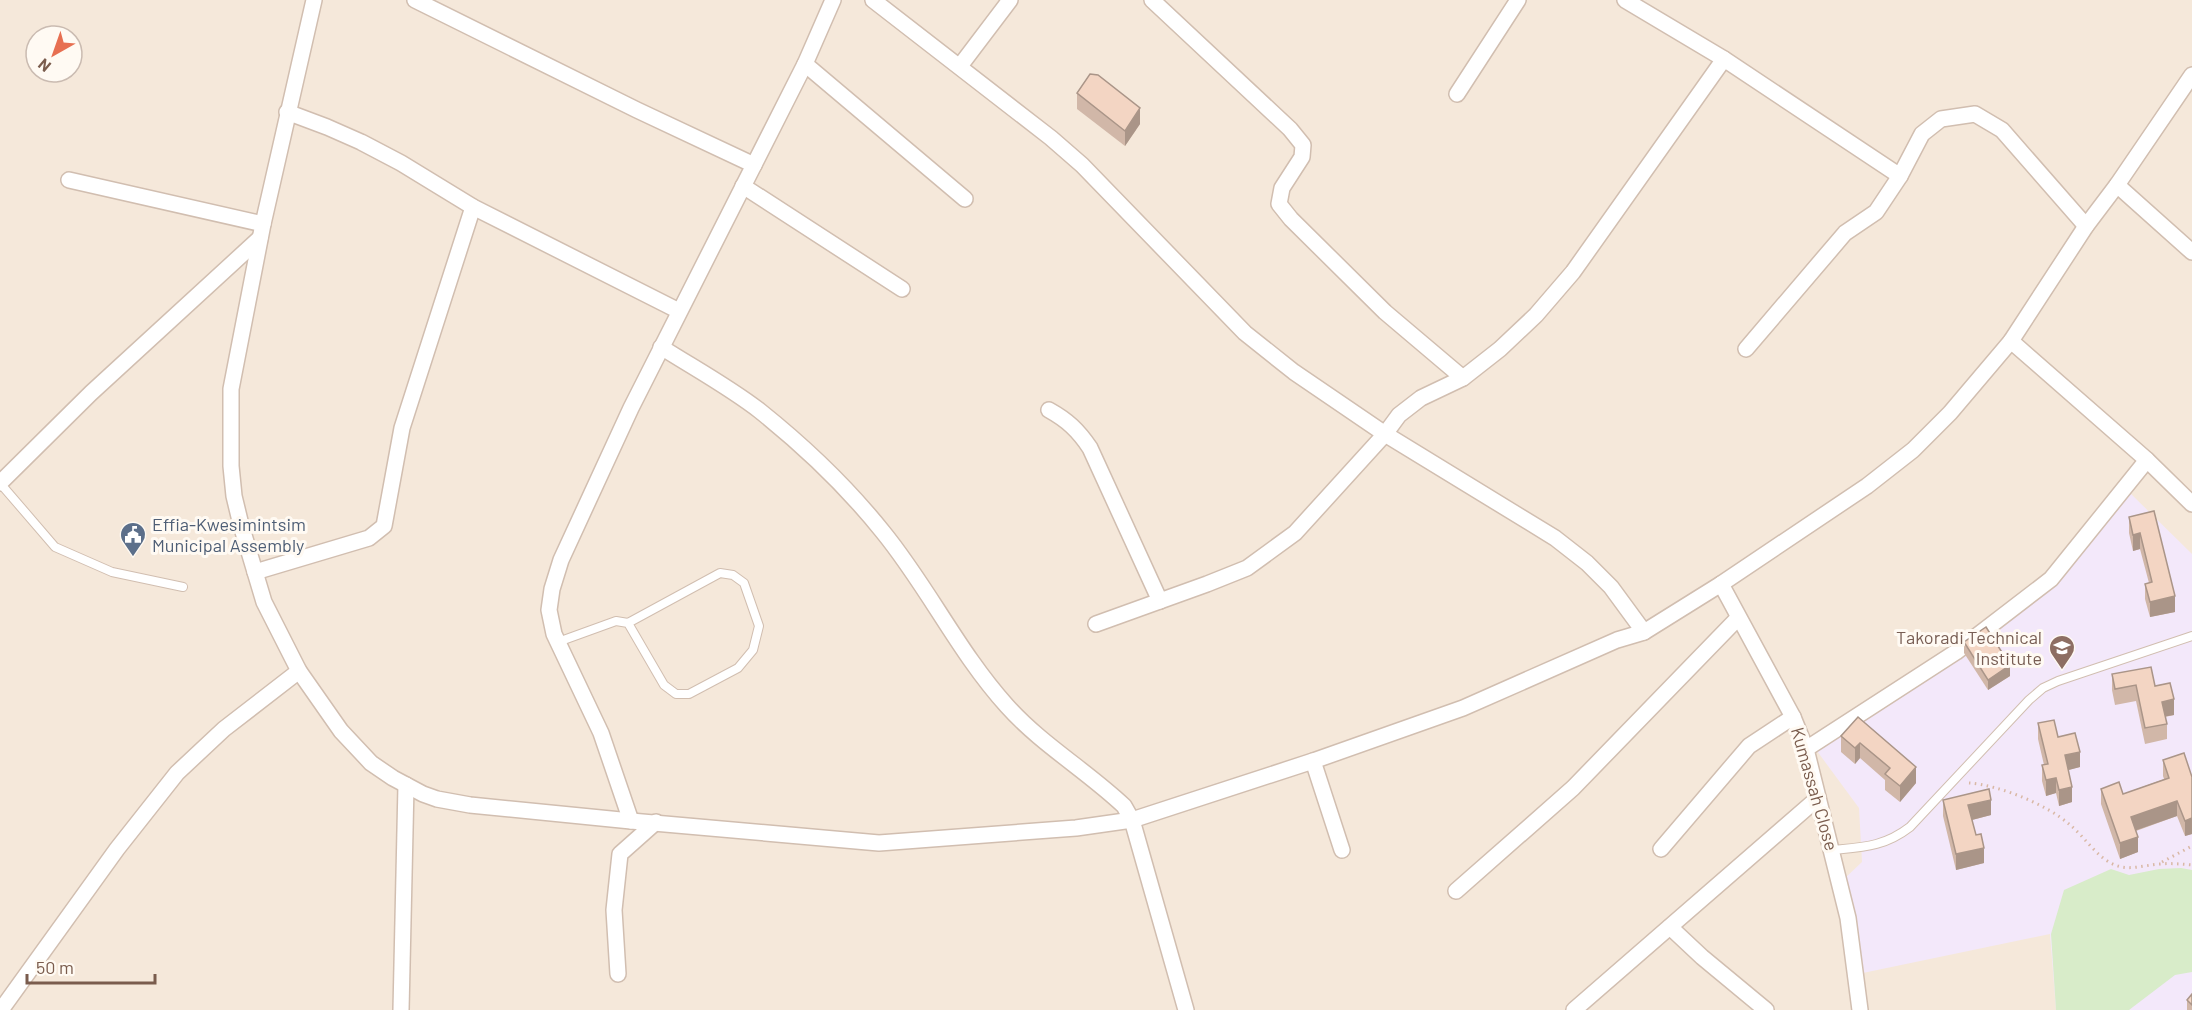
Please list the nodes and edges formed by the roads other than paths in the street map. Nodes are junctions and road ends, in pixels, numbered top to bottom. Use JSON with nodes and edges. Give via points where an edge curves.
{"nodes":[{"id":1,"x":314,"y":0,"type":"edge"},
{"id":2,"x":414,"y":0,"type":"edge"},
{"id":3,"x":873,"y":0,"type":"edge"},
{"id":4,"x":1010,"y":0,"type":"edge"},
{"id":5,"x":1152,"y":0,"type":"edge"},
{"id":6,"x":1518,"y":0,"type":"edge"},
{"id":7,"x":1625,"y":0,"type":"edge"},
{"id":8,"x":828,"y":2,"type":"edge"},
{"id":9,"x":1724,"y":58,"type":"junction"},
{"id":10,"x":805,"y":64,"type":"junction"},
{"id":11,"x":960,"y":66,"type":"junction"},
{"id":12,"x":2192,"y":75,"type":"edge"},
{"id":13,"x":1456,"y":94,"type":"dead end"},
{"id":14,"x":287,"y":112,"type":"junction"},
{"id":15,"x":754,"y":165,"type":"junction"},
{"id":16,"x":1900,"y":176,"type":"junction"},
{"id":17,"x":69,"y":180,"type":"dead end"},
{"id":18,"x":2117,"y":185,"type":"junction"},
{"id":19,"x":743,"y":186,"type":"junction"},
{"id":20,"x":965,"y":199,"type":"dead end"},
{"id":21,"x":473,"y":207,"type":"junction"},
{"id":22,"x":2086,"y":226,"type":"junction"},
{"id":23,"x":262,"y":231,"type":"junction"},
{"id":24,"x":2192,"y":252,"type":"edge"},
{"id":25,"x":902,"y":290,"type":"dead end"},
{"id":26,"x":679,"y":311,"type":"junction"},
{"id":27,"x":2011,"y":341,"type":"junction"},
{"id":28,"x":661,"y":347,"type":"junction"},
{"id":29,"x":1746,"y":349,"type":"dead end"},
{"id":30,"x":1463,"y":378,"type":"junction"},
{"id":31,"x":1049,"y":410,"type":"dead end"},
{"id":32,"x":1385,"y":434,"type":"junction"},
{"id":33,"x":2147,"y":460,"type":"junction"},
{"id":34,"x":0,"y":483,"type":"edge"},
{"id":35,"x":2192,"y":504,"type":"edge"},
{"id":36,"x":255,"y":572,"type":"junction"},
{"id":37,"x":1721,"y":584,"type":"junction"},
{"id":38,"x":183,"y":587,"type":"dead end"},
{"id":39,"x":1160,"y":602,"type":"junction"},
{"id":40,"x":1738,"y":618,"type":"junction"},
{"id":41,"x":628,"y":623,"type":"junction"},
{"id":42,"x":1096,"y":624,"type":"dead end"},
{"id":43,"x":1644,"y":632,"type":"junction"},
{"id":44,"x":2192,"y":636,"type":"edge"},
{"id":45,"x":557,"y":642,"type":"junction"},
{"id":46,"x":299,"y":671,"type":"junction"},
{"id":47,"x":1793,"y":717,"type":"junction"},
{"id":48,"x":1806,"y":749,"type":"junction"},
{"id":49,"x":1313,"y":761,"type":"junction"},
{"id":50,"x":406,"y":785,"type":"junction"},
{"id":51,"x":1818,"y":798,"type":"junction"},
{"id":52,"x":1132,"y":820,"type":"junction"},
{"id":53,"x":632,"y":821,"type":"junction"},
{"id":54,"x":656,"y":822,"type":"junction"},
{"id":55,"x":1661,"y":849,"type":"dead end"},
{"id":56,"x":1342,"y":850,"type":"dead end"},
{"id":57,"x":1832,"y":850,"type":"junction"},
{"id":58,"x":1456,"y":891,"type":"dead end"},
{"id":59,"x":1670,"y":927,"type":"junction"},
{"id":60,"x":618,"y":974,"type":"dead end"},
{"id":61,"x":1,"y":1010,"type":"edge"},
{"id":62,"x":401,"y":1010,"type":"edge"},
{"id":63,"x":1186,"y":1010,"type":"edge"},
{"id":64,"x":1574,"y":1010,"type":"edge"},
{"id":65,"x":1766,"y":1010,"type":"edge"},
{"id":66,"x":1860,"y":1010,"type":"edge"}],
"edges":[{"from":1,"to":14,"type":"street"},
{"from":2,"to":15,"type":"street"},
{"from":3,"to":11,"type":"street"},
{"from":4,"to":11,"type":"street"},
{"from":5,"to":30,"type":"street","via":[[1303,145],[1302,157],[1282,188],[1279,204],[1385,312]]},
{"from":6,"to":13,"type":"street"},
{"from":7,"to":9,"type":"street"},
{"from":8,"to":10,"type":"street"},
{"from":9,"to":16,"type":"street"},
{"from":9,"to":30,"type":"street","via":[[1573,272],[1536,315]]},
{"from":10,"to":15,"type":"street"},
{"from":10,"to":20,"type":"street"},
{"from":11,"to":32,"type":"street","via":[[1082,165],[1245,333]]},
{"from":12,"to":18,"type":"street"},
{"from":14,"to":21,"type":"street","via":[[361,142]]},
{"from":14,"to":23,"type":"street"},
{"from":15,"to":19,"type":"street"},
{"from":16,"to":22,"type":"street","via":[[1922,134],[1941,119],[1975,114],[2002,130]]},
{"from":16,"to":29,"type":"street","via":[[1876,212],[1845,232]]},
{"from":17,"to":23,"type":"street"},
{"from":18,"to":22,"type":"street"},
{"from":18,"to":24,"type":"street"},
{"from":19,"to":25,"type":"street"},
{"from":19,"to":26,"type":"street"},
{"from":21,"to":26,"type":"street"},
{"from":21,"to":36,"type":"street","via":[[402,428],[384,526],[360,541]]},
{"from":22,"to":27,"type":"street"},
{"from":23,"to":34,"type":"street"},
{"from":23,"to":36,"type":"street","via":[[231,389],[234,495]]},
{"from":26,"to":28,"type":"street"},
{"from":27,"to":33,"type":"street"},
{"from":27,"to":37,"type":"street","via":[[1913,450],[1867,486]]},
{"from":28,"to":45,"type":"street","via":[[561,560],[549,610]]},
{"from":28,"to":52,"type":"street","via":[[759,410],[840,482],[909,566],[1006,706],[1124,806]]},
{"from":30,"to":32,"type":"street","via":[[1406,408]]},
{"from":31,"to":39,"type":"street","via":[[1068,421],[1090,448]]},
{"from":32,"to":39,"type":"street","via":[[1295,533],[1247,568]]},
{"from":32,"to":43,"type":"street","via":[[1555,538],[1611,587]]},
{"from":33,"to":35,"type":"street"},
{"from":33,"to":48,"type":"street","via":[[2050,579],[1956,652]]},
{"from":34,"to":38,"type":"lane","via":[[55,547],[112,572]]},
{"from":36,"to":46,"type":"street","via":[[264,602]]},
{"from":37,"to":40,"type":"street","name":"Kumassah Close"},
{"from":37,"to":43,"type":"street"},
{"from":39,"to":42,"type":"street"},
{"from":40,"to":47,"type":"street","name":"Kumassah Close"},
{"from":40,"to":58,"type":"street","via":[[1573,788]]},
{"from":41,"to":41,"type":"lane","via":[[664,685],[676,694],[689,694],[738,668],[753,650],[759,626],[744,583],[733,575],[720,573]]},
{"from":41,"to":45,"type":"lane","via":[[616,621]]},
{"from":43,"to":49,"type":"street","via":[[1617,640],[1463,708]]},
{"from":44,"to":57,"type":"lane","via":[[2043,688],[1910,827],[1879,845]]},
{"from":45,"to":53,"type":"street","via":[[601,733]]},
{"from":46,"to":50,"type":"street","via":[[341,731],[371,763]]},
{"from":46,"to":61,"type":"street","via":[[224,729],[177,772]]},
{"from":47,"to":48,"type":"street","name":"Kumassah Close"},
{"from":47,"to":55,"type":"street","via":[[1749,746]]},
{"from":48,"to":51,"type":"street","name":"Kumassah Close"},
{"from":49,"to":52,"type":"street"},
{"from":49,"to":56,"type":"street"},
{"from":50,"to":53,"type":"street","via":[[437,799],[470,805]]},
{"from":50,"to":62,"type":"street"},
{"from":51,"to":57,"type":"street","name":"Kumassah Close"},
{"from":51,"to":59,"type":"street"},
{"from":52,"to":54,"type":"street","via":[[1104,826],[879,843]]},
{"from":52,"to":63,"type":"street"},
{"from":53,"to":54,"type":"street"},
{"from":54,"to":60,"type":"street","via":[[620,854],[614,910]]},
{"from":57,"to":66,"type":"street","name":"Kumassah Close","via":[[1848,918]]},
{"from":59,"to":64,"type":"street"},
{"from":59,"to":65,"type":"street"}]}
